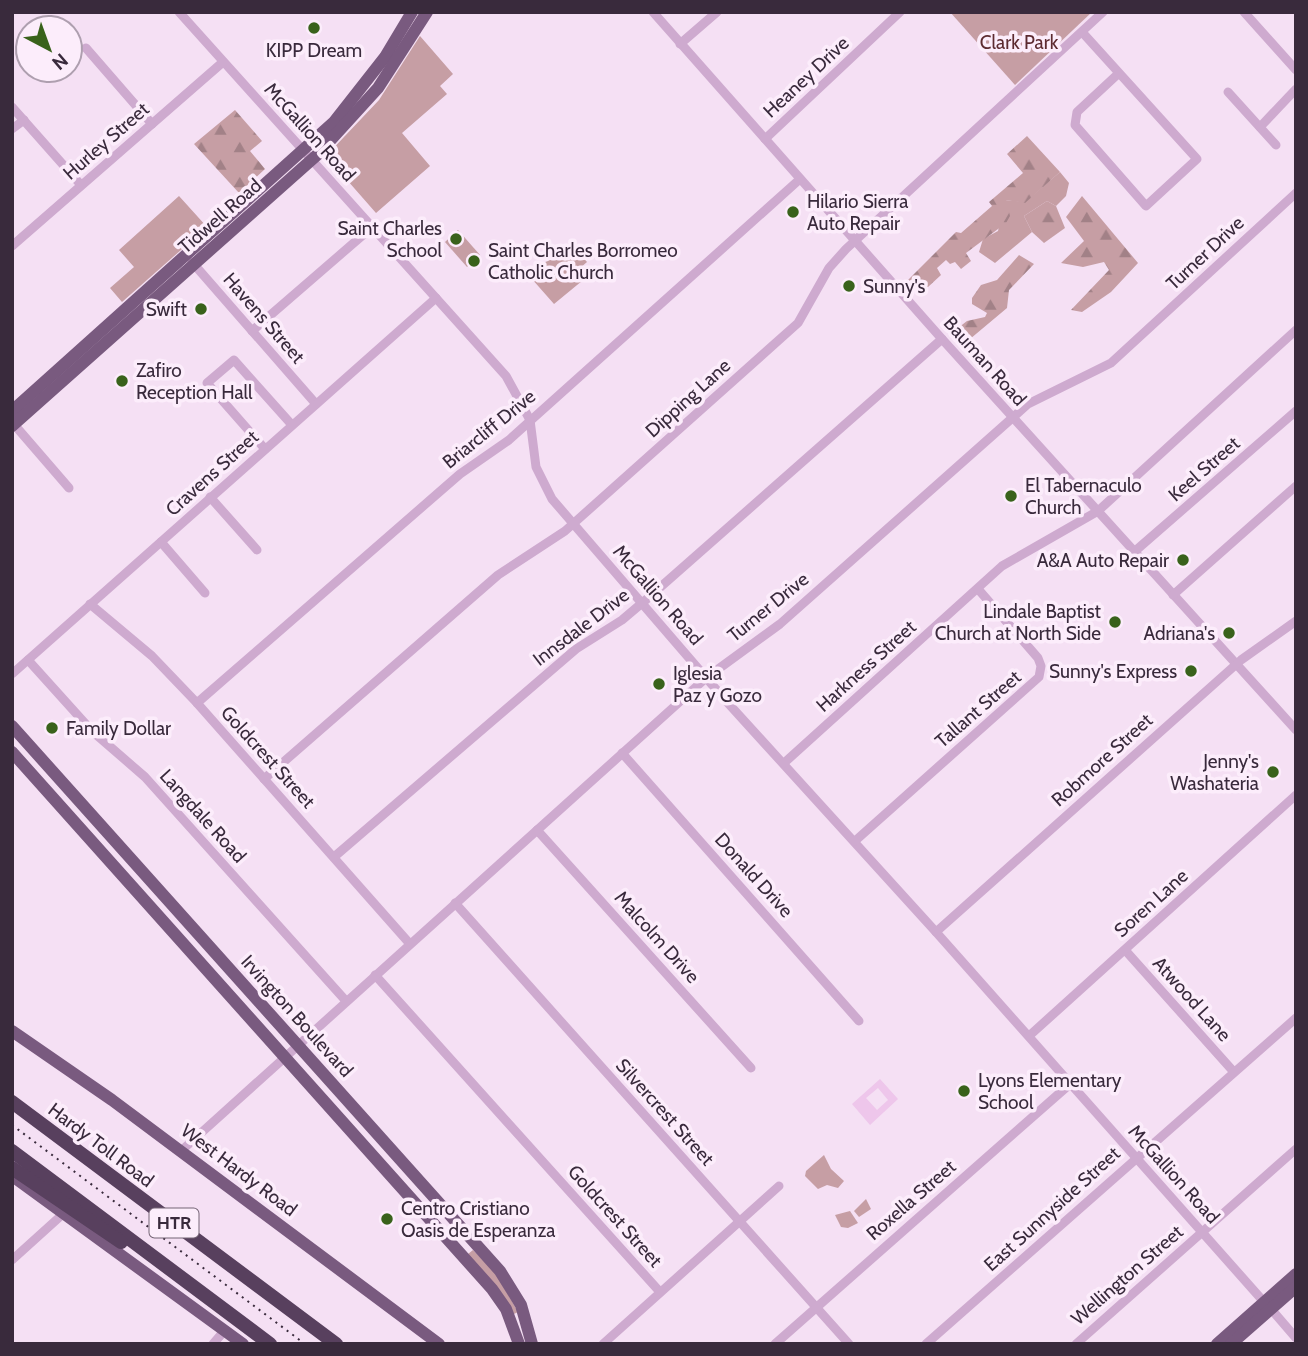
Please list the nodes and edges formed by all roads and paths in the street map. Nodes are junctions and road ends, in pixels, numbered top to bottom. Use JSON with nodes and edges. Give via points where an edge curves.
{"nodes":[{"id":1,"x":178,"y":12,"type":"edge"},
{"id":2,"x":427,"y":12,"type":"edge"},
{"id":3,"x":653,"y":12,"type":"edge"},
{"id":4,"x":716,"y":12,"type":"edge"},
{"id":5,"x":900,"y":12,"type":"edge"},
{"id":6,"x":1103,"y":12,"type":"edge"},
{"id":7,"x":1244,"y":12,"type":"edge"},
{"id":8,"x":411,"y":14,"type":"edge"},
{"id":9,"x":419,"y":27,"type":"junction"},
{"id":10,"x":1082,"y":32,"type":"junction"},
{"id":11,"x":680,"y":44,"type":"junction"},
{"id":12,"x":86,"y":48,"type":"dead end"},
{"id":13,"x":223,"y":62,"type":"junction"},
{"id":14,"x":1296,"y":70,"type":"edge"},
{"id":15,"x":1119,"y":73,"type":"junction"},
{"id":16,"x":374,"y":84,"type":"junction"},
{"id":17,"x":1296,"y":89,"type":"edge"},
{"id":18,"x":1228,"y":92,"type":"dead end"},
{"id":19,"x":12,"y":107,"type":"edge"},
{"id":20,"x":24,"y":120,"type":"junction"},
{"id":21,"x":152,"y":124,"type":"junction"},
{"id":22,"x":1260,"y":127,"type":"junction"},
{"id":23,"x":12,"y":130,"type":"edge"},
{"id":24,"x":765,"y":139,"type":"junction"},
{"id":25,"x":1276,"y":145,"type":"dead end"},
{"id":26,"x":308,"y":155,"type":"junction"},
{"id":27,"x":800,"y":179,"type":"junction"},
{"id":28,"x":81,"y":185,"type":"junction"},
{"id":29,"x":1296,"y":193,"type":"edge"},
{"id":30,"x":371,"y":228,"type":"junction"},
{"id":31,"x":855,"y":241,"type":"junction"},
{"id":32,"x":12,"y":246,"type":"edge"},
{"id":33,"x":190,"y":260,"type":"junction"},
{"id":34,"x":436,"y":298,"type":"junction"},
{"id":35,"x":1296,"y":330,"type":"edge"},
{"id":36,"x":252,"y":331,"type":"junction"},
{"id":37,"x":942,"y":339,"type":"junction"},
{"id":38,"x":316,"y":404,"type":"junction"},
{"id":39,"x":1296,"y":411,"type":"edge"},
{"id":40,"x":1012,"y":417,"type":"junction"},
{"id":41,"x":530,"y":420,"type":"junction"},
{"id":42,"x":13,"y":421,"type":"edge"},
{"id":43,"x":292,"y":425,"type":"junction"},
{"id":44,"x":265,"y":449,"type":"junction"},
{"id":45,"x":1296,"y":486,"type":"edge"},
{"id":46,"x":69,"y":488,"type":"dead end"},
{"id":47,"x":211,"y":498,"type":"junction"},
{"id":48,"x":1098,"y":512,"type":"junction"},
{"id":49,"x":573,"y":524,"type":"junction"},
{"id":50,"x":160,"y":542,"type":"junction"},
{"id":51,"x":257,"y":550,"type":"dead end"},
{"id":52,"x":1134,"y":552,"type":"junction"},
{"id":53,"x":978,"y":589,"type":"junction"},
{"id":54,"x":205,"y":593,"type":"dead end"},
{"id":55,"x":1173,"y":594,"type":"junction"},
{"id":56,"x":90,"y":604,"type":"junction"},
{"id":57,"x":641,"y":604,"type":"junction"},
{"id":58,"x":1296,"y":621,"type":"edge"},
{"id":59,"x":28,"y":660,"type":"junction"},
{"id":60,"x":1236,"y":664,"type":"junction"},
{"id":61,"x":12,"y":674,"type":"edge"},
{"id":62,"x":706,"y":678,"type":"junction"},
{"id":63,"x":197,"y":703,"type":"junction"},
{"id":64,"x":12,"y":726,"type":"edge"},
{"id":65,"x":1296,"y":730,"type":"edge"},
{"id":66,"x":12,"y":752,"type":"edge"},
{"id":67,"x":622,"y":753,"type":"junction"},
{"id":68,"x":784,"y":763,"type":"junction"},
{"id":69,"x":56,"y":775,"type":"junction"},
{"id":70,"x":264,"y":779,"type":"junction"},
{"id":71,"x":44,"y":788,"type":"junction"},
{"id":72,"x":1296,"y":795,"type":"edge"},
{"id":73,"x":537,"y":830,"type":"junction"},
{"id":74,"x":855,"y":841,"type":"junction"},
{"id":75,"x":127,"y":853,"type":"junction"},
{"id":76,"x":334,"y":857,"type":"junction"},
{"id":77,"x":114,"y":866,"type":"junction"},
{"id":78,"x":455,"y":903,"type":"junction"},
{"id":79,"x":936,"y":932,"type":"junction"},
{"id":80,"x":410,"y":944,"type":"junction"},
{"id":81,"x":1125,"y":950,"type":"junction"},
{"id":82,"x":213,"y":951,"type":"junction"},
{"id":83,"x":200,"y":962,"type":"junction"},
{"id":84,"x":375,"y":975,"type":"junction"},
{"id":85,"x":346,"y":1001,"type":"junction"},
{"id":86,"x":1296,"y":1018,"type":"edge"},
{"id":87,"x":859,"y":1021,"type":"dead end"},
{"id":88,"x":12,"y":1031,"type":"edge"},
{"id":89,"x":1029,"y":1036,"type":"junction"},
{"id":90,"x":298,"y":1044,"type":"junction"},
{"id":91,"x":284,"y":1057,"type":"junction"},
{"id":92,"x":751,"y":1068,"type":"dead end"},
{"id":93,"x":1233,"y":1071,"type":"junction"},
{"id":94,"x":1070,"y":1084,"type":"junction"},
{"id":95,"x":12,"y":1102,"type":"edge"},
{"id":96,"x":361,"y":1116,"type":"junction"},
{"id":97,"x":349,"y":1128,"type":"junction"},
{"id":98,"x":1296,"y":1149,"type":"edge"},
{"id":99,"x":12,"y":1151,"type":"edge"},
{"id":100,"x":181,"y":1152,"type":"junction"},
{"id":101,"x":1136,"y":1158,"type":"junction"},
{"id":102,"x":12,"y":1168,"type":"edge"},
{"id":103,"x":12,"y":1176,"type":"edge"},
{"id":104,"x":779,"y":1186,"type":"dead end"},
{"id":105,"x":64,"y":1213,"type":"junction"},
{"id":106,"x":740,"y":1221,"type":"junction"},
{"id":107,"x":1202,"y":1232,"type":"junction"},
{"id":108,"x":468,"y":1237,"type":"junction"},
{"id":109,"x":456,"y":1248,"type":"junction"},
{"id":110,"x":12,"y":1260,"type":"edge"},
{"id":111,"x":174,"y":1271,"type":"junction"},
{"id":112,"x":1296,"y":1274,"type":"edge"},
{"id":113,"x":1296,"y":1287,"type":"edge"},
{"id":114,"x":660,"y":1292,"type":"junction"},
{"id":115,"x":1267,"y":1306,"type":"junction"},
{"id":116,"x":816,"y":1307,"type":"junction"},
{"id":117,"x":519,"y":1320,"type":"junction"},
{"id":118,"x":225,"y":1330,"type":"junction"},
{"id":119,"x":1296,"y":1338,"type":"edge"},
{"id":120,"x":213,"y":1344,"type":"edge"},
{"id":121,"x":243,"y":1344,"type":"edge"},
{"id":122,"x":270,"y":1344,"type":"edge"},
{"id":123,"x":336,"y":1344,"type":"edge"},
{"id":124,"x":439,"y":1344,"type":"edge"},
{"id":125,"x":519,"y":1344,"type":"edge"},
{"id":126,"x":533,"y":1344,"type":"edge"},
{"id":127,"x":603,"y":1344,"type":"edge"},
{"id":128,"x":775,"y":1344,"type":"edge"},
{"id":129,"x":849,"y":1344,"type":"edge"},
{"id":130,"x":926,"y":1344,"type":"edge"},
{"id":131,"x":1076,"y":1344,"type":"edge"},
{"id":132,"x":1217,"y":1344,"type":"edge"},
{"id":133,"x":1231,"y":1344,"type":"edge"}],
"edges":[{"from":1,"to":13,"type":"street","name":"McGallion Road"},
{"from":2,"to":9,"type":"main road","name":"Tidwell Road"},
{"from":3,"to":11,"type":"street","name":"Bauman Road"},
{"from":4,"to":11,"type":"street"},
{"from":5,"to":24,"type":"street","name":"Heaney Drive"},
{"from":6,"to":10,"type":"street","name":"Dipping Lane"},
{"from":7,"to":14,"type":"street"},
{"from":8,"to":9,"type":"main road"},
{"from":8,"to":16,"type":"main road","name":"Tidwell Road"},
{"from":9,"to":16,"type":"main road","name":"Tidwell Road"},
{"from":10,"to":15,"type":"street"},
{"from":10,"to":31,"type":"street","name":"Dipping Lane"},
{"from":11,"to":24,"type":"street","name":"Bauman Road"},
{"from":12,"to":21,"type":"street"},
{"from":13,"to":21,"type":"street","name":"Hurley Street"},
{"from":13,"to":26,"type":"street","name":"McGallion Road"},
{"from":15,"to":15,"type":"street","via":[[1197,159],[1146,206],[1075,125],[1077,113]]},
{"from":16,"to":26,"type":"main road","name":"Tidwell Road"},
{"from":17,"to":22,"type":"street"},
{"from":18,"to":22,"type":"street"},
{"from":19,"to":20,"type":"street"},
{"from":20,"to":23,"type":"street"},
{"from":20,"to":28,"type":"street"},
{"from":21,"to":28,"type":"street","name":"Hurley Street"},
{"from":22,"to":25,"type":"street"},
{"from":24,"to":27,"type":"street","name":"Bauman Road"},
{"from":26,"to":30,"type":"street","name":"McGallion Road"},
{"from":26,"to":33,"type":"main road","name":"Tidwell Road"},
{"from":27,"to":31,"type":"street","name":"Bauman Road"},
{"from":27,"to":41,"type":"street","name":"Briarcliff Drive"},
{"from":28,"to":32,"type":"street","name":"Hurley Street"},
{"from":29,"to":40,"type":"street","name":"Turner Drive","via":[[1111,363],[1040,395]]},
{"from":30,"to":34,"type":"street","name":"McGallion Road"},
{"from":30,"to":36,"type":"street"},
{"from":31,"to":37,"type":"street","name":"Bauman Road"},
{"from":31,"to":49,"type":"street","name":"Dipping Lane","via":[[829,268],[798,323]]},
{"from":33,"to":36,"type":"street","name":"Havens Street"},
{"from":33,"to":42,"type":"main road","name":"Tidwell Road"},
{"from":34,"to":38,"type":"street","name":"Cravens Street"},
{"from":34,"to":41,"type":"street","name":"McGallion Road","via":[[506,376]]},
{"from":35,"to":48,"type":"street","name":"Harkness Street"},
{"from":36,"to":38,"type":"street","name":"Havens Street"},
{"from":37,"to":40,"type":"street","name":"Bauman Road"},
{"from":37,"to":57,"type":"street","name":"Innsdale Drive"},
{"from":38,"to":43,"type":"street","name":"Cravens Street"},
{"from":39,"to":52,"type":"street","name":"Keel Street"},
{"from":40,"to":48,"type":"street","name":"Bauman Road"},
{"from":40,"to":62,"type":"street","name":"Turner Drive","via":[[780,624]]},
{"from":41,"to":49,"type":"street","name":"McGallion Road","via":[[542,483]]},
{"from":41,"to":63,"type":"street","name":"Briarcliff Drive","via":[[460,474]]},
{"from":42,"to":46,"type":"street"},
{"from":43,"to":44,"type":"street","name":"Cravens Street"},
{"from":43,"to":44,"type":"street","via":[[234,360],[221,371],[208,383]]},
{"from":44,"to":47,"type":"street","name":"Cravens Street"},
{"from":45,"to":55,"type":"street"},
{"from":47,"to":50,"type":"street","name":"Cravens Street"},
{"from":47,"to":51,"type":"street"},
{"from":48,"to":52,"type":"street","name":"Bauman Road"},
{"from":48,"to":53,"type":"street","name":"Harkness Street","via":[[1015,557]]},
{"from":49,"to":57,"type":"street","name":"McGallion Road"},
{"from":49,"to":70,"type":"street","name":"Dipping Lane","via":[[498,575]]},
{"from":50,"to":54,"type":"street"},
{"from":50,"to":56,"type":"street","name":"Cravens Street"},
{"from":52,"to":55,"type":"street","name":"Bauman Road"},
{"from":53,"to":68,"type":"street","name":"Harkness Street"},
{"from":53,"to":74,"type":"street","name":"Tallant Street","via":[[1038,658],[1039,677]]},
{"from":55,"to":60,"type":"street","name":"Bauman Road"},
{"from":56,"to":59,"type":"street","name":"Cravens Street"},
{"from":56,"to":63,"type":"street","name":"Goldcrest Street","via":[[142,647]]},
{"from":57,"to":62,"type":"street","name":"McGallion Road"},
{"from":57,"to":76,"type":"street","name":"Innsdale Drive","via":[[576,649]]},
{"from":58,"to":60,"type":"street","name":"Robmore Street"},
{"from":59,"to":61,"type":"street","name":"Cravens Street"},
{"from":59,"to":85,"type":"street","name":"Langdale Road","via":[[92,731],[145,777]]},
{"from":60,"to":65,"type":"street","name":"Bauman Road"},
{"from":60,"to":79,"type":"street","name":"Robmore Street"},
{"from":62,"to":67,"type":"street","name":"Turner Drive"},
{"from":62,"to":68,"type":"street","name":"McGallion Road"},
{"from":63,"to":70,"type":"street","name":"Goldcrest Street"},
{"from":64,"to":69,"type":"main road","name":"Irvington Boulevard"},
{"from":66,"to":71,"type":"main road","name":"Irvington Boulevard"},
{"from":67,"to":73,"type":"street","name":"Turner Drive"},
{"from":67,"to":87,"type":"street","name":"Donald Drive"},
{"from":68,"to":74,"type":"street","name":"McGallion Road"},
{"from":69,"to":71,"type":"main road"},
{"from":69,"to":75,"type":"main road","name":"Irvington Boulevard"},
{"from":70,"to":76,"type":"street","name":"Goldcrest Street"},
{"from":71,"to":77,"type":"main road","name":"Irvington Boulevard"},
{"from":72,"to":81,"type":"street","name":"Soren Lane"},
{"from":73,"to":78,"type":"street","name":"Turner Drive"},
{"from":73,"to":92,"type":"street","name":"Malcolm Drive"},
{"from":74,"to":79,"type":"street","name":"McGallion Road"},
{"from":75,"to":77,"type":"main road"},
{"from":75,"to":82,"type":"main road","name":"Irvington Boulevard"},
{"from":76,"to":80,"type":"street","name":"Goldcrest Street"},
{"from":77,"to":83,"type":"main road","name":"Irvington Boulevard"},
{"from":78,"to":80,"type":"street","name":"Turner Drive"},
{"from":78,"to":106,"type":"street","name":"Silvercrest Street"},
{"from":79,"to":89,"type":"street","name":"McGallion Road"},
{"from":80,"to":84,"type":"street","name":"Turner Drive"},
{"from":81,"to":89,"type":"street","name":"Soren Lane"},
{"from":81,"to":93,"type":"street","name":"Atwood Lane"},
{"from":82,"to":83,"type":"main road"},
{"from":82,"to":90,"type":"main road","name":"Irvington Boulevard"},
{"from":83,"to":91,"type":"main road","name":"Irvington Boulevard"},
{"from":84,"to":85,"type":"street","name":"Turner Drive"},
{"from":84,"to":114,"type":"street","name":"Goldcrest Street"},
{"from":85,"to":90,"type":"street","name":"Turner Drive"},
{"from":86,"to":93,"type":"street","name":"East Sunnyside Street"},
{"from":88,"to":100,"type":"main road","name":"West Hardy Road"},
{"from":89,"to":94,"type":"street","name":"McGallion Road"},
{"from":90,"to":91,"type":"street","name":"Turner Drive"},
{"from":90,"to":96,"type":"main road","name":"Irvington Boulevard"},
{"from":91,"to":97,"type":"main road","name":"Irvington Boulevard"},
{"from":91,"to":100,"type":"street","name":"Turner Drive"},
{"from":93,"to":101,"type":"street","name":"East Sunnyside Street"},
{"from":94,"to":101,"type":"street","name":"McGallion Road"},
{"from":94,"to":116,"type":"street","name":"Roxella Street"},
{"from":95,"to":123,"type":"highway","name":"Hardy Toll Road","number":"HTR"},
{"from":96,"to":97,"type":"main road"},
{"from":96,"to":108,"type":"main road","name":"Irvington Boulevard"},
{"from":97,"to":109,"type":"main road","name":"Irvington Boulevard"},
{"from":98,"to":107,"type":"street","name":"Wellington Street"},
{"from":99,"to":111,"type":"highway","number":"HTR"},
{"from":100,"to":124,"type":"main road","name":"West Hardy Road"},
{"from":101,"to":107,"type":"street","name":"McGallion Road"},
{"from":101,"to":130,"type":"street","name":"East Sunnyside Street"},
{"from":102,"to":111,"type":"highway","via":[[139,1255]]},
{"from":103,"to":105,"type":"main road"},
{"from":104,"to":106,"type":"street"},
{"from":105,"to":110,"type":"street"},
{"from":105,"to":118,"type":"main road"},
{"from":106,"to":114,"type":"street"},
{"from":106,"to":116,"type":"street","name":"Silvercrest Street"},
{"from":107,"to":115,"type":"street","name":"McGallion Road"},
{"from":107,"to":131,"type":"street","name":"Wellington Street"},
{"from":108,"to":109,"type":"main road"},
{"from":108,"to":117,"type":"main road","name":"Irvington Boulevard","via":[[500,1271]]},
{"from":109,"to":117,"type":"main road","name":"Irvington Boulevard"},
{"from":111,"to":122,"type":"highway","number":"HTR"},
{"from":112,"to":115,"type":"main road"},
{"from":113,"to":115,"type":"main road"},
{"from":114,"to":127,"type":"street"},
{"from":115,"to":119,"type":"street","name":"McGallion Road"},
{"from":115,"to":132,"type":"main road"},
{"from":115,"to":133,"type":"main road"},
{"from":116,"to":128,"type":"street","name":"Roxella Street"},
{"from":116,"to":129,"type":"street","name":"Silvercrest Street"},
{"from":117,"to":125,"type":"main road","name":"Irvington Boulevard"},
{"from":117,"to":126,"type":"main road","name":"Irvington Boulevard"},
{"from":118,"to":120,"type":"street"},
{"from":118,"to":121,"type":"main road"}]}
